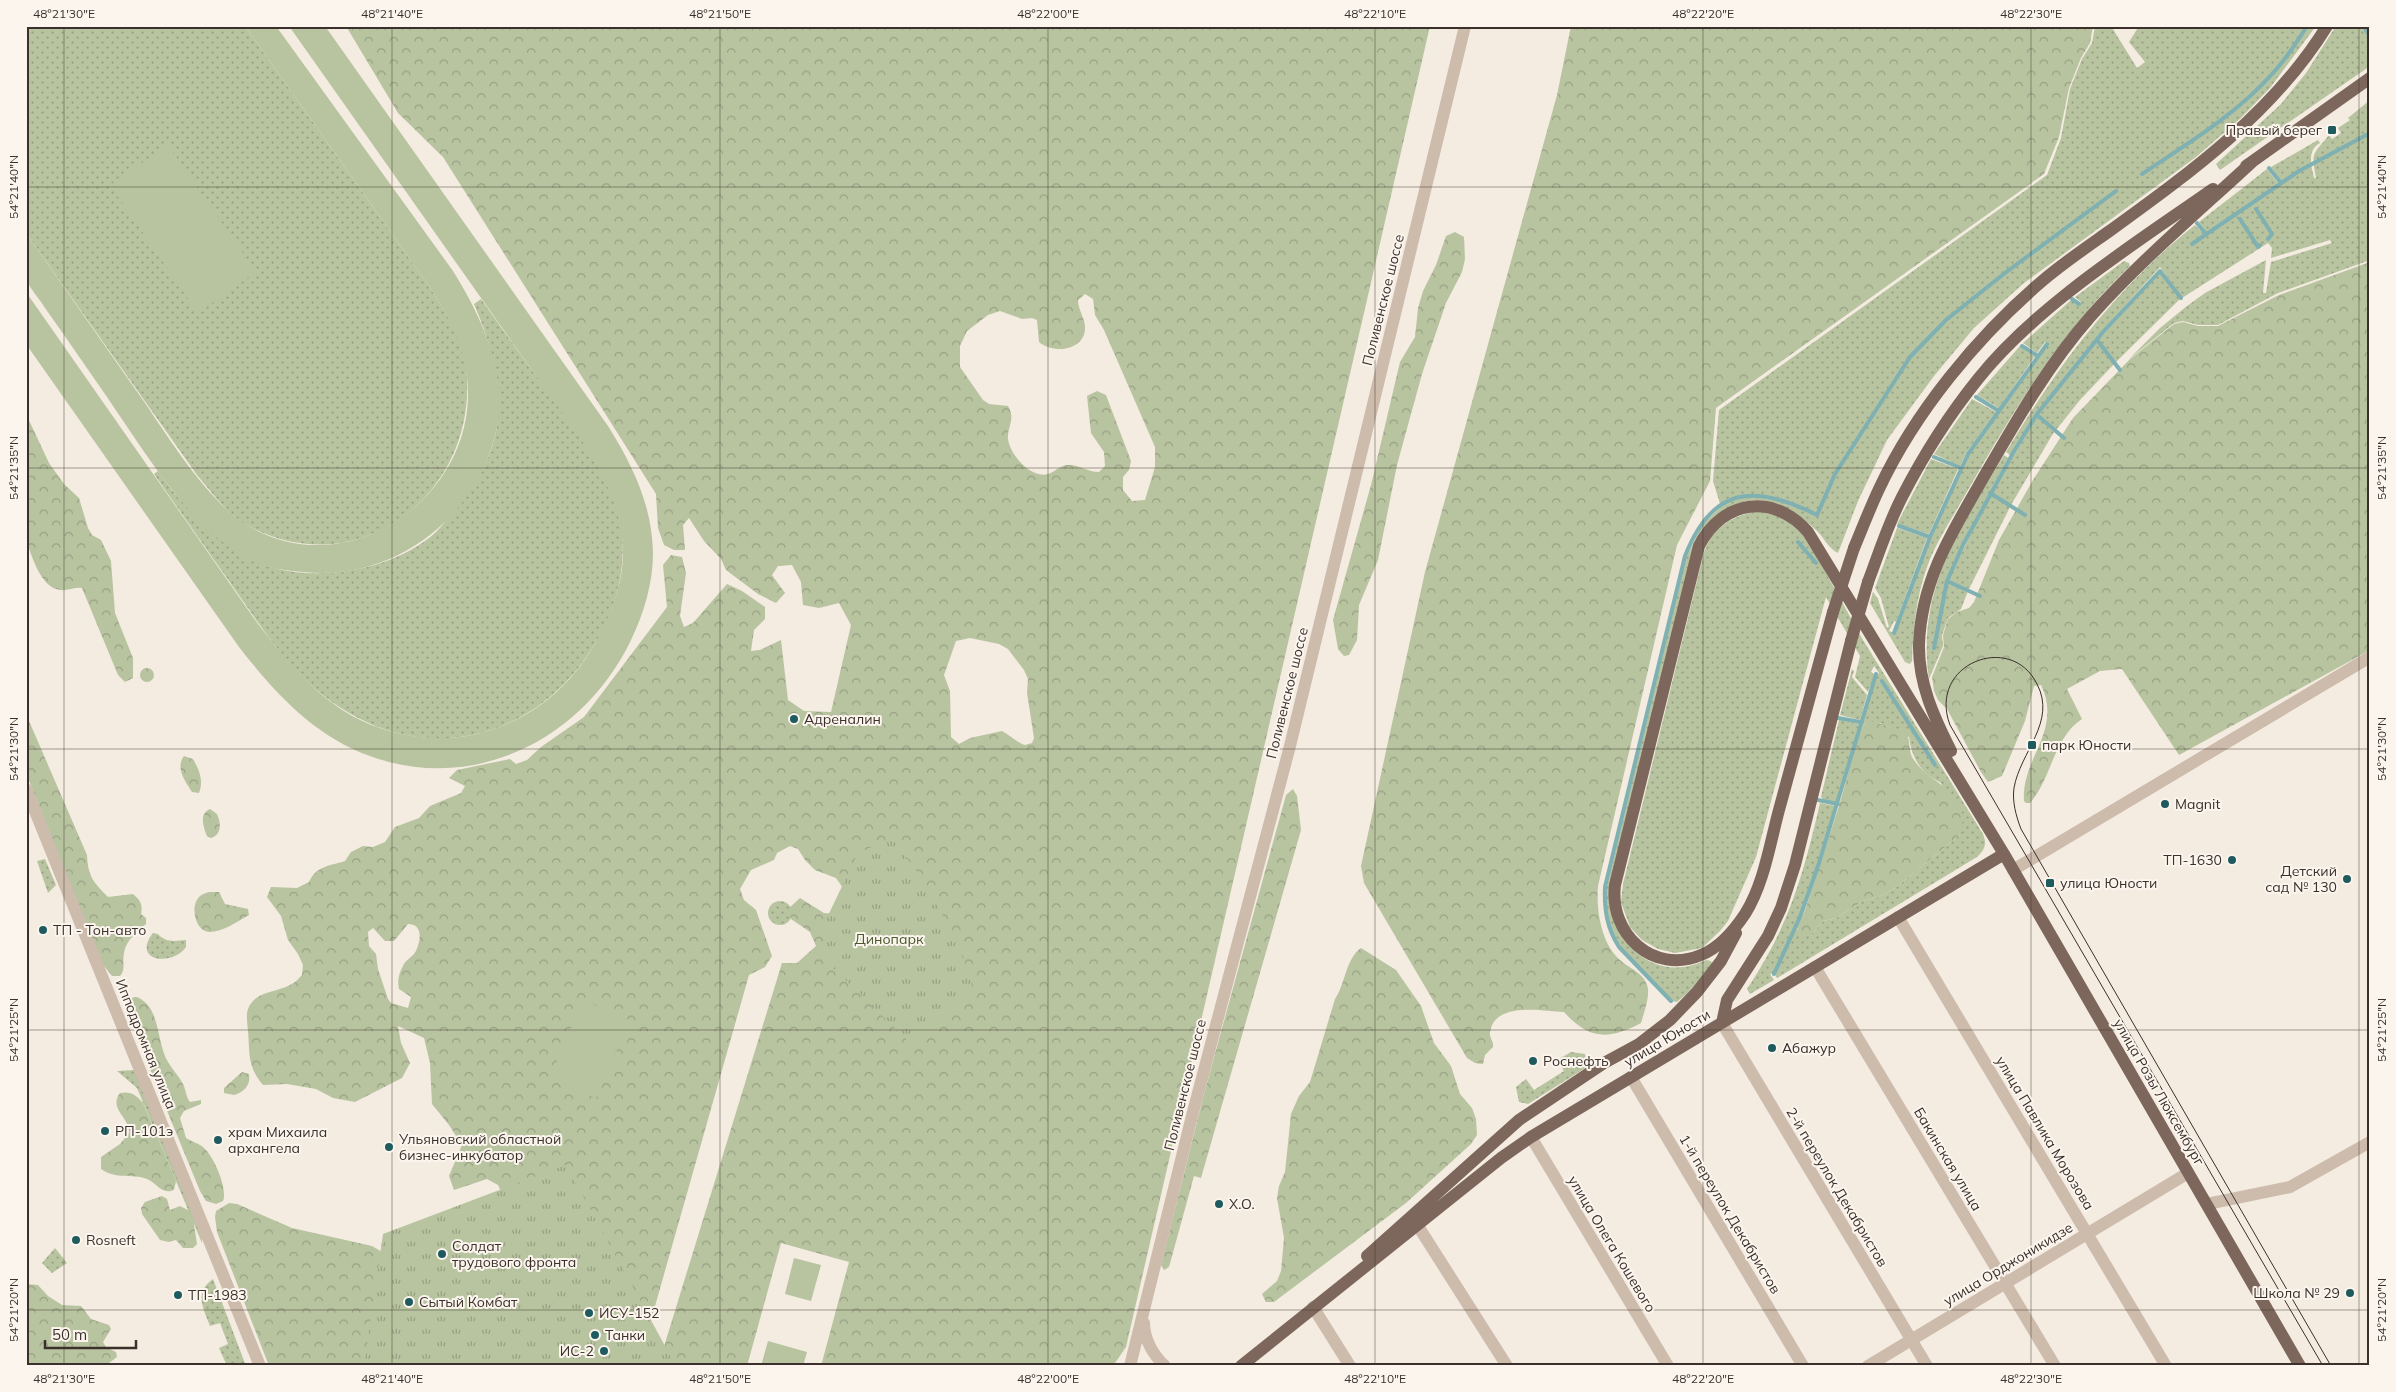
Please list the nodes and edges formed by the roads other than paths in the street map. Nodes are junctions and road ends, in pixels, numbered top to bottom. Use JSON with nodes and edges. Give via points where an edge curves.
{"nodes":[{"id":1,"x":1465,"y":26,"type":"edge"},
{"id":2,"x":2327,"y":26,"type":"edge"},
{"id":3,"x":2370,"y":78,"type":"edge"},
{"id":4,"x":2252,"y":162,"type":"junction"},
{"id":5,"x":2370,"y":657,"type":"edge"},
{"id":6,"x":26,"y":789,"type":"edge"},
{"id":7,"x":1992,"y":834,"type":"junction"},
{"id":8,"x":2004,"y":854,"type":"junction"},
{"id":9,"x":2013,"y":870,"type":"junction"},
{"id":10,"x":1745,"y":914,"type":"junction"},
{"id":11,"x":1898,"y":917,"type":"junction"},
{"id":12,"x":1815,"y":967,"type":"junction"},
{"id":13,"x":1722,"y":1023,"type":"junction"},
{"id":14,"x":1631,"y":1077,"type":"junction"},
{"id":15,"x":1531,"y":1137,"type":"junction"},
{"id":16,"x":2370,"y":1142,"type":"edge"},
{"id":17,"x":2188,"y":1173,"type":"junction"},
{"id":18,"x":2207,"y":1204,"type":"junction"},
{"id":19,"x":1418,"y":1226,"type":"junction"},
{"id":20,"x":2088,"y":1233,"type":"junction"},
{"id":21,"x":2005,"y":1284,"type":"junction"},
{"id":22,"x":1313,"y":1307,"type":"junction"},
{"id":23,"x":1144,"y":1313,"type":"junction"},
{"id":24,"x":1911,"y":1340,"type":"junction"},
{"id":25,"x":260,"y":1366,"type":"edge"},
{"id":26,"x":1130,"y":1366,"type":"edge"},
{"id":27,"x":1165,"y":1366,"type":"edge"},
{"id":28,"x":1241,"y":1366,"type":"edge"},
{"id":29,"x":1350,"y":1366,"type":"edge"},
{"id":30,"x":1507,"y":1366,"type":"edge"},
{"id":31,"x":1668,"y":1366,"type":"edge"},
{"id":32,"x":1803,"y":1366,"type":"edge"},
{"id":33,"x":1868,"y":1366,"type":"edge"},
{"id":34,"x":1927,"y":1366,"type":"edge"},
{"id":35,"x":2055,"y":1366,"type":"edge"},
{"id":36,"x":2166,"y":1366,"type":"edge"},
{"id":37,"x":2300,"y":1366,"type":"edge"}],
"edges":[{"from":1,"to":23,"type":"street","name":"Поливенское шоссе","via":[[1290,746],[1193,1112]]},
{"from":2,"to":10,"type":"main road","bridge":true,"via":[[2296,70],[2261,110],[2214,153],[2041,281],[1980,340],[1918,422],[1879,488],[1854,548],[1833,612],[1765,862]]},
{"from":3,"to":4,"type":"main road"},
{"from":4,"to":7,"type":"main road","via":[[2124,281],[2090,318],[2028,403],[1947,540],[1932,574],[1921,623],[1919,658],[1924,683],[1932,714]]},
{"from":4,"to":13,"type":"main road","bridge":true,"via":[[2117,256],[2053,306],[1991,364],[1948,420],[1902,498],[1868,582],[1781,908],[1768,936],[1727,1000]]},
{"from":5,"to":9,"type":"street"},
{"from":6,"to":25,"type":"street","name":"Ипподромная улица"},
{"from":7,"to":8,"type":"main road","name":"улица Розы Люксембург"},
{"from":7,"to":10,"type":"main road","via":[[1808,532],[1792,516],[1772,508],[1750,506],[1739,509],[1719,519],[1699,546],[1614,894],[1616,914],[1624,931],[1637,946],[1663,958],[1683,959],[1710,950]]},
{"from":8,"to":9,"type":"main road","name":"улица Розы Люксембург"},
{"from":8,"to":11,"type":"main road","name":"улица Юности"},
{"from":9,"to":17,"type":"main road","name":"улица Розы Люксембург"},
{"from":10,"to":22,"type":"main road","name":"улица Юности","via":[[1721,961],[1698,992],[1670,1020],[1639,1044],[1604,1063],[1519,1120],[1411,1214]]},
{"from":11,"to":12,"type":"main road","name":"улица Юности"},
{"from":11,"to":20,"type":"street","name":"улица Павлика Морозова"},
{"from":12,"to":13,"type":"main road","name":"улица Юности"},
{"from":12,"to":21,"type":"street","name":"Бакинская улица"},
{"from":13,"to":14,"type":"main road","name":"улица Юности"},
{"from":13,"to":24,"type":"street","name":"2-й переулок Декабристов"},
{"from":14,"to":15,"type":"main road","name":"улица Юности"},
{"from":14,"to":32,"type":"street","name":"1-й переулок Декабристов"},
{"from":15,"to":19,"type":"main road","name":"улица Юности"},
{"from":15,"to":31,"type":"street","name":"улица Олега Кошевого"},
{"from":16,"to":18,"type":"street","via":[[2290,1187]]},
{"from":17,"to":18,"type":"main road","name":"улица Розы Люксембург"},
{"from":17,"to":20,"type":"street","name":"улица Орджоникидзе"},
{"from":18,"to":37,"type":"main road","name":"улица Розы Люксембург"},
{"from":19,"to":22,"type":"main road","name":"улица Юности"},
{"from":19,"to":30,"type":"street"},
{"from":20,"to":21,"type":"street","name":"улица Орджоникидзе"},
{"from":20,"to":36,"type":"street","name":"улица Павлика Морозова"},
{"from":21,"to":24,"type":"street","name":"улица Орджоникидзе"},
{"from":21,"to":35,"type":"street","name":"Бакинская улица"},
{"from":22,"to":28,"type":"main road","name":"улица Юности"},
{"from":22,"to":29,"type":"street"},
{"from":23,"to":26,"type":"street","name":"Поливенское шоссе"},
{"from":23,"to":27,"type":"street","via":[[1147,1340]]},
{"from":24,"to":33,"type":"street","name":"улица Орджоникидзе"},
{"from":24,"to":34,"type":"street","name":"2-й переулок Декабристов"}]}
